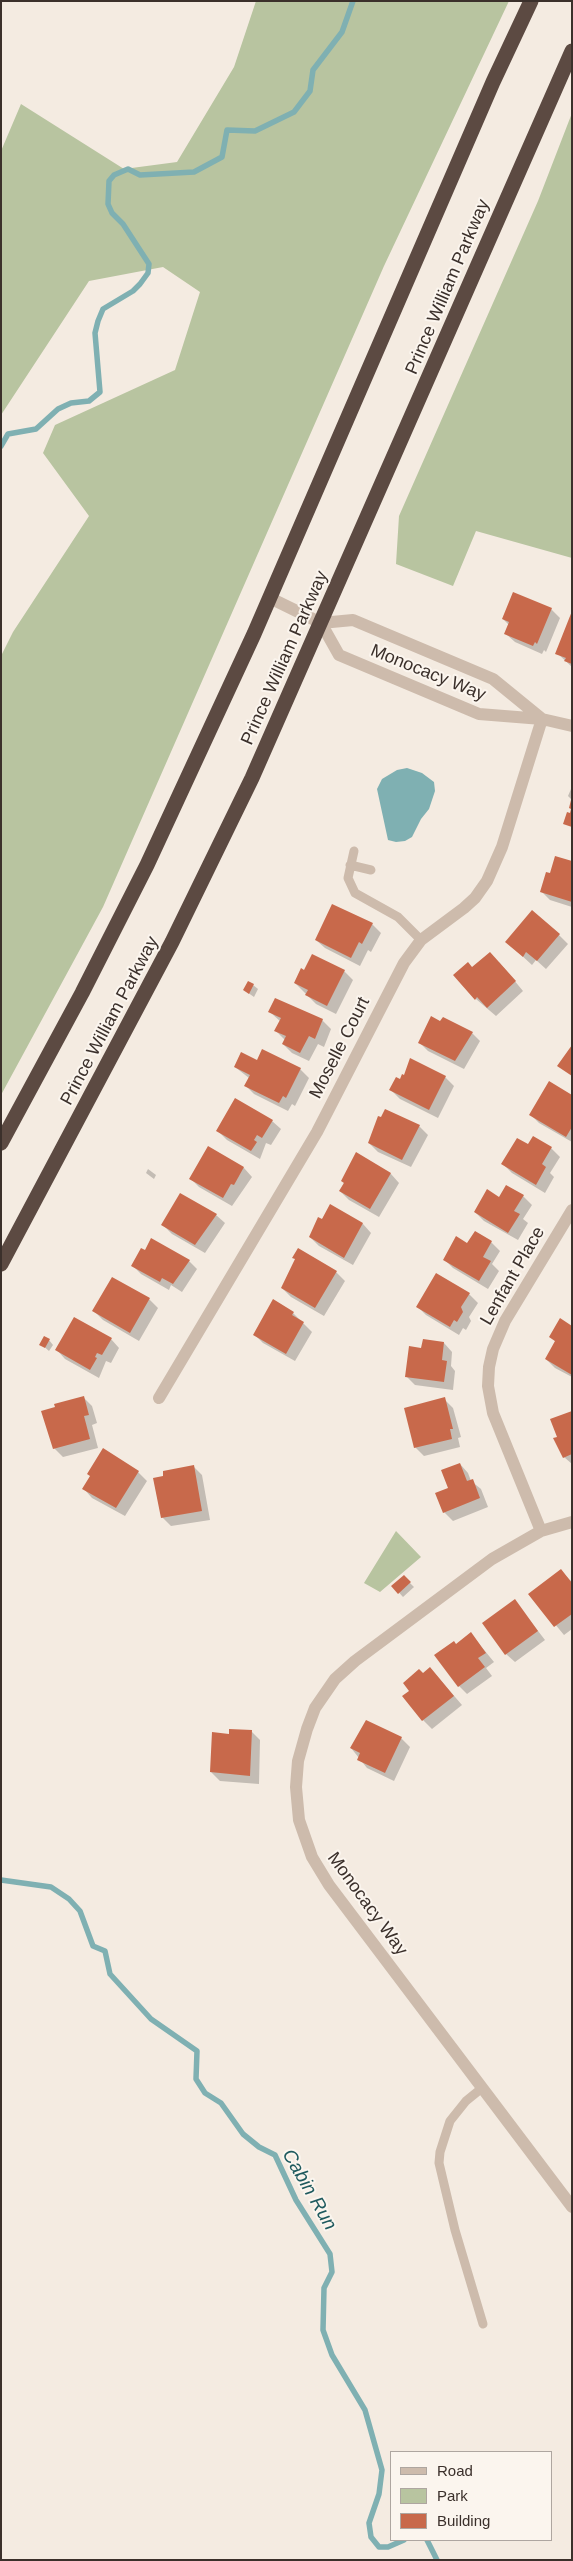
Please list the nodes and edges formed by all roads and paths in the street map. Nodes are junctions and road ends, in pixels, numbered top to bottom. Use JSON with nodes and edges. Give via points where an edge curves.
{"nodes":[{"id":1,"x":531,"y":1,"type":"edge"},
{"id":2,"x":572,"y":51,"type":"edge"},
{"id":3,"x":270,"y":598,"type":"junction"},
{"id":4,"x":321,"y":624,"type":"junction"},
{"id":5,"x":542,"y":719,"type":"junction"},
{"id":6,"x":572,"y":726,"type":"edge"},
{"id":7,"x":354,"y":851,"type":"dead end"},
{"id":8,"x":350,"y":864,"type":"junction"},
{"id":9,"x":371,"y":870,"type":"dead end"},
{"id":10,"x":421,"y":940,"type":"junction"},
{"id":11,"x":1,"y":1143,"type":"edge"},
{"id":12,"x":572,"y":1210,"type":"edge"},
{"id":13,"x":1,"y":1264,"type":"edge"},
{"id":14,"x":159,"y":1398,"type":"dead end"},
{"id":15,"x":572,"y":1522,"type":"edge"},
{"id":16,"x":540,"y":1531,"type":"junction"},
{"id":17,"x":482,"y":2088,"type":"junction"},
{"id":18,"x":572,"y":2207,"type":"edge"},
{"id":19,"x":483,"y":2324,"type":"dead end"}],
"edges":[{"from":1,"to":3,"type":"highway"},
{"from":2,"to":4,"type":"highway","name":"Prince William Parkway"},
{"from":3,"to":4,"type":"street"},
{"from":3,"to":11,"type":"highway","via":[[147,865]]},
{"from":4,"to":5,"type":"street","name":"Monocacy Way","via":[[354,620],[493,680]]},
{"from":4,"to":5,"type":"street","name":"Monocacy Way","via":[[339,655],[480,714]]},
{"from":4,"to":13,"type":"highway","name":"Prince William Parkway","via":[[252,778],[172,942]]},
{"from":5,"to":6,"type":"street","name":"Monocacy Way"},
{"from":5,"to":10,"type":"street","name":"Moselle Court","via":[[502,847],[487,881],[464,908]]},
{"from":7,"to":8,"type":"lane"},
{"from":8,"to":9,"type":"lane"},
{"from":8,"to":10,"type":"lane","via":[[348,878],[354,893],[398,917]]},
{"from":10,"to":14,"type":"street","name":"Moselle Court","via":[[394,980],[317,1132]]},
{"from":12,"to":16,"type":"street","name":"Lenfant Place","via":[[505,1321],[489,1367],[492,1413]]},
{"from":15,"to":16,"type":"street","name":"Monocacy Way"},
{"from":16,"to":17,"type":"street","name":"Monocacy Way","via":[[492,1559],[354,1661],[335,1679],[315,1708],[298,1761],[299,1820],[312,1857],[329,1885]]},
{"from":17,"to":18,"type":"street","name":"Monocacy Way"},
{"from":17,"to":19,"type":"lane","via":[[450,2121],[439,2164]]}]}
